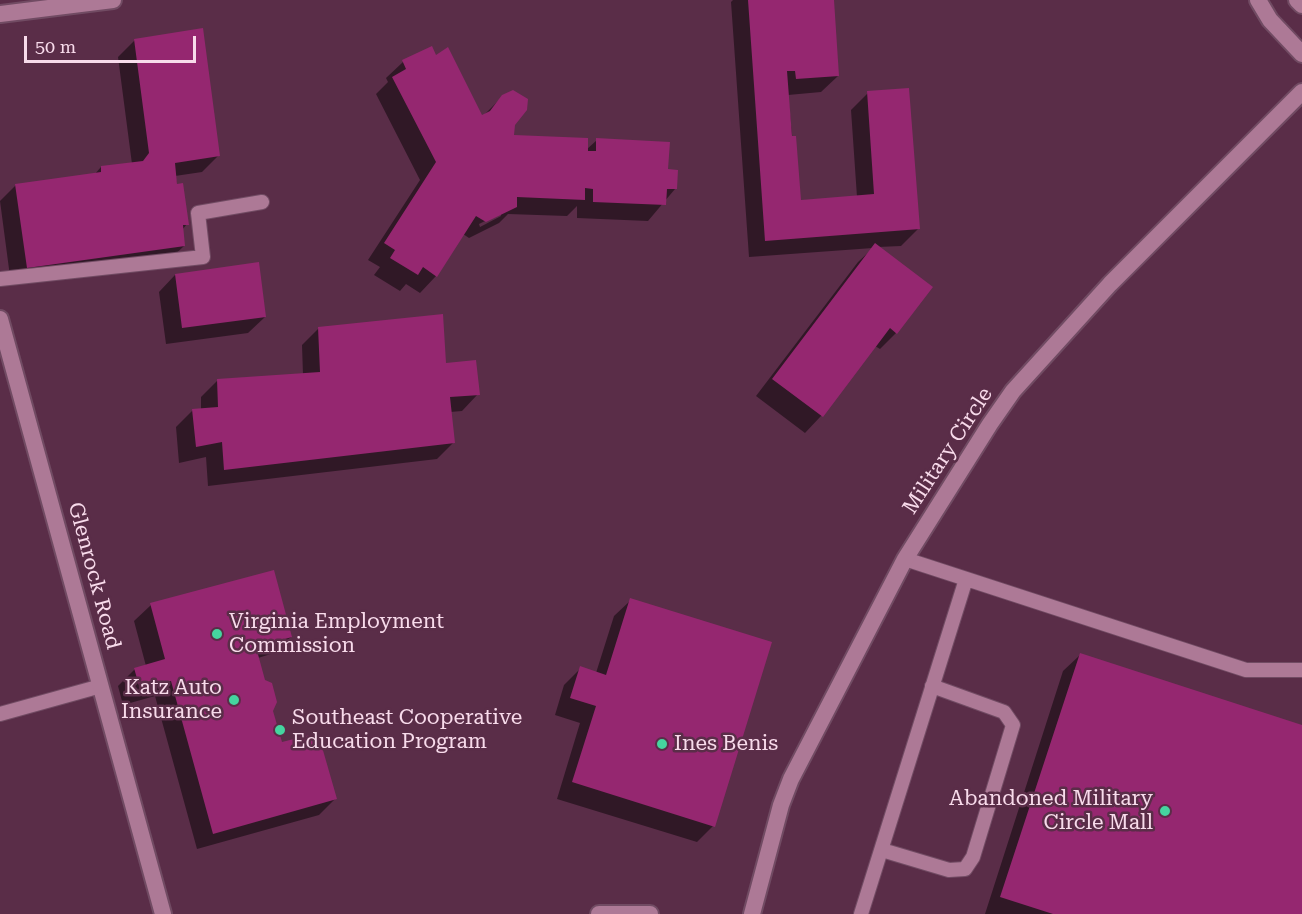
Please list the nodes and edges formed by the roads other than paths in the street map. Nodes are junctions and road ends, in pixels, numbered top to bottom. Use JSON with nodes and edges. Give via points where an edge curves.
{"nodes":[{"id":1,"x":113,"y":0,"type":"edge"},
{"id":2,"x":1258,"y":0,"type":"edge"},
{"id":3,"x":1297,"y":0,"type":"edge"},
{"id":4,"x":1302,"y":5,"type":"edge"},
{"id":5,"x":0,"y":14,"type":"edge"},
{"id":6,"x":1302,"y":54,"type":"edge"},
{"id":7,"x":1302,"y":92,"type":"edge"},
{"id":8,"x":262,"y":202,"type":"dead end"},
{"id":9,"x":0,"y":279,"type":"edge"},
{"id":10,"x":0,"y":319,"type":"edge"},
{"id":11,"x":5,"y":353,"type":"edge"},
{"id":12,"x":905,"y":559,"type":"junction"},
{"id":13,"x":966,"y":579,"type":"junction"},
{"id":14,"x":1302,"y":670,"type":"edge"},
{"id":15,"x":100,"y":686,"type":"junction"},
{"id":16,"x":933,"y":686,"type":"junction"},
{"id":17,"x":0,"y":714,"type":"edge"},
{"id":18,"x":882,"y":850,"type":"junction"},
{"id":19,"x":163,"y":914,"type":"edge"},
{"id":20,"x":599,"y":914,"type":"edge"},
{"id":21,"x":650,"y":914,"type":"edge"},
{"id":22,"x":752,"y":914,"type":"edge"},
{"id":23,"x":861,"y":914,"type":"edge"}],
"edges":[{"from":1,"to":5,"type":"street"},
{"from":2,"to":6,"type":"street","via":[[1270,20]]},
{"from":3,"to":4,"type":"street"},
{"from":7,"to":12,"type":"street","name":"Military Circle","via":[[1110,284],[1013,391]]},
{"from":8,"to":9,"type":"lane","via":[[198,213],[203,257]]},
{"from":10,"to":11,"type":"street","name":"Glenrock Road"},
{"from":11,"to":15,"type":"street","name":"Glenrock Road"},
{"from":12,"to":13,"type":"lane"},
{"from":12,"to":22,"type":"street","name":"Military Circle","via":[[791,779]]},
{"from":13,"to":14,"type":"lane","via":[[1246,670]]},
{"from":13,"to":16,"type":"lane"},
{"from":15,"to":17,"type":"lane"},
{"from":15,"to":19,"type":"street","name":"Glenrock Road"},
{"from":16,"to":18,"type":"lane"},
{"from":16,"to":18,"type":"lane","via":[[1004,712],[1013,725],[973,857],[965,869],[949,870]]},
{"from":18,"to":23,"type":"lane"},
{"from":20,"to":21,"type":"street"}]}
